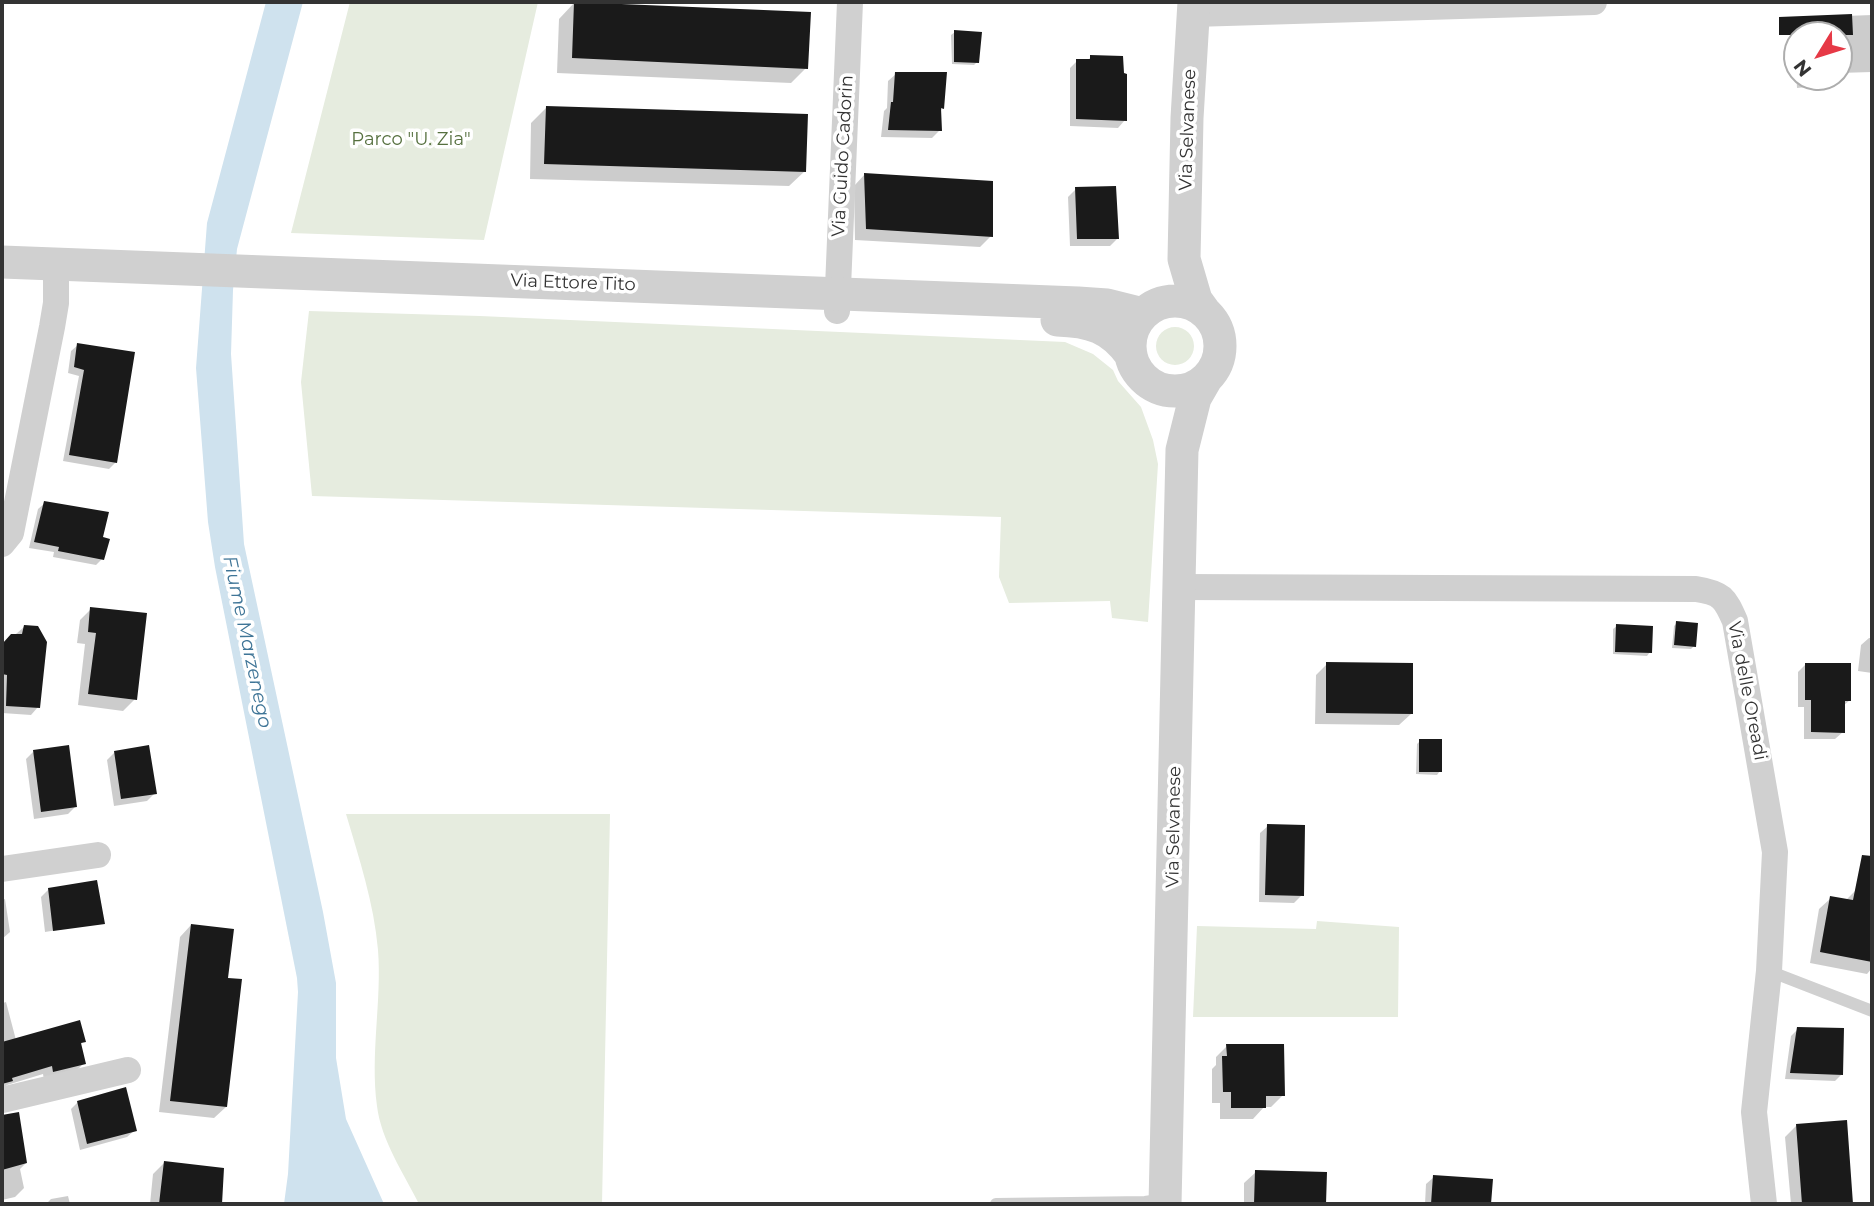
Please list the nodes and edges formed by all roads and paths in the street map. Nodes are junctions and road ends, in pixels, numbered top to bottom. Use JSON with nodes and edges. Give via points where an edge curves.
{"nodes":[{"id":1,"x":850,"y":2,"type":"edge"},
{"id":2,"x":1594,"y":2,"type":"edge"},
{"id":3,"x":1193,"y":8,"type":"edge"},
{"id":4,"x":1184,"y":259,"type":"junction"},
{"id":5,"x":2,"y":262,"type":"edge"},
{"id":6,"x":56,"y":273,"type":"junction"},
{"id":7,"x":2,"y":280,"type":"edge"},
{"id":8,"x":836,"y":302,"type":"junction"},
{"id":9,"x":1155,"y":308,"type":"junction"},
{"id":10,"x":1204,"y":311,"type":"junction"},
{"id":11,"x":1131,"y":355,"type":"junction"},
{"id":12,"x":1206,"y":379,"type":"junction"},
{"id":13,"x":1152,"y":385,"type":"junction"},
{"id":14,"x":1182,"y":450,"type":"junction"},
{"id":15,"x":2,"y":544,"type":"edge"},
{"id":16,"x":1179,"y":587,"type":"junction"},
{"id":17,"x":98,"y":855,"type":"dead end"},
{"id":18,"x":2,"y":869,"type":"edge"},
{"id":19,"x":1769,"y":971,"type":"junction"},
{"id":20,"x":1872,"y":1011,"type":"edge"},
{"id":21,"x":128,"y":1070,"type":"dead end"},
{"id":22,"x":2,"y":1100,"type":"edge"},
{"id":23,"x":1165,"y":1202,"type":"edge"},
{"id":24,"x":996,"y":1204,"type":"edge"},
{"id":25,"x":1764,"y":1204,"type":"edge"}],
"edges":[{"from":1,"to":8,"type":"street","name":"Via Guido Cadorin"},
{"from":2,"to":3,"type":"street"},
{"from":3,"to":4,"type":"street","name":"Via Selvanese"},
{"from":4,"to":9,"type":"street","name":"Via Selvanese","via":[[1172,293]]},
{"from":4,"to":10,"type":"street","name":"Via Selvanese","via":[[1196,300]]},
{"from":5,"to":6,"type":"street","name":"Via Ettore Tito"},
{"from":6,"to":7,"type":"street","name":"Via Ettore Tito"},
{"from":6,"to":8,"type":"street","name":"Via Ettore Tito"},
{"from":6,"to":15,"type":"street","via":[[52,327],[17,504],[10,533]]},
{"from":8,"to":9,"type":"street","name":"Via Ettore Tito","via":[[1079,303]]},
{"from":8,"to":11,"type":"street","name":"Via Ettore Tito","via":[[1095,325],[1112,333]]},
{"from":9,"to":10,"type":"street","via":[[1180,301]]},
{"from":9,"to":11,"type":"street","via":[[1135,326]]},
{"from":10,"to":12,"type":"street","via":[[1218,332],[1220,345]]},
{"from":11,"to":13,"type":"street","via":[[1135,367]]},
{"from":12,"to":13,"type":"street","via":[[1174,391]]},
{"from":12,"to":14,"type":"street","name":"Via Selvanese","via":[[1195,398]]},
{"from":13,"to":14,"type":"street","name":"Via Selvanese","via":[[1167,403]]},
{"from":14,"to":16,"type":"street","name":"Via Selvanese"},
{"from":16,"to":19,"type":"street","name":"Via delle Oreadi","via":[[1714,592],[1727,601],[1735,621],[1775,852]]},
{"from":16,"to":23,"type":"street","name":"Via Selvanese"},
{"from":17,"to":18,"type":"street"},
{"from":19,"to":20,"type":"lane"},
{"from":19,"to":25,"type":"street","name":"Via delle Oreadi","via":[[1754,1112]]},
{"from":21,"to":22,"type":"street"},
{"from":23,"to":24,"type":"lane"}]}
